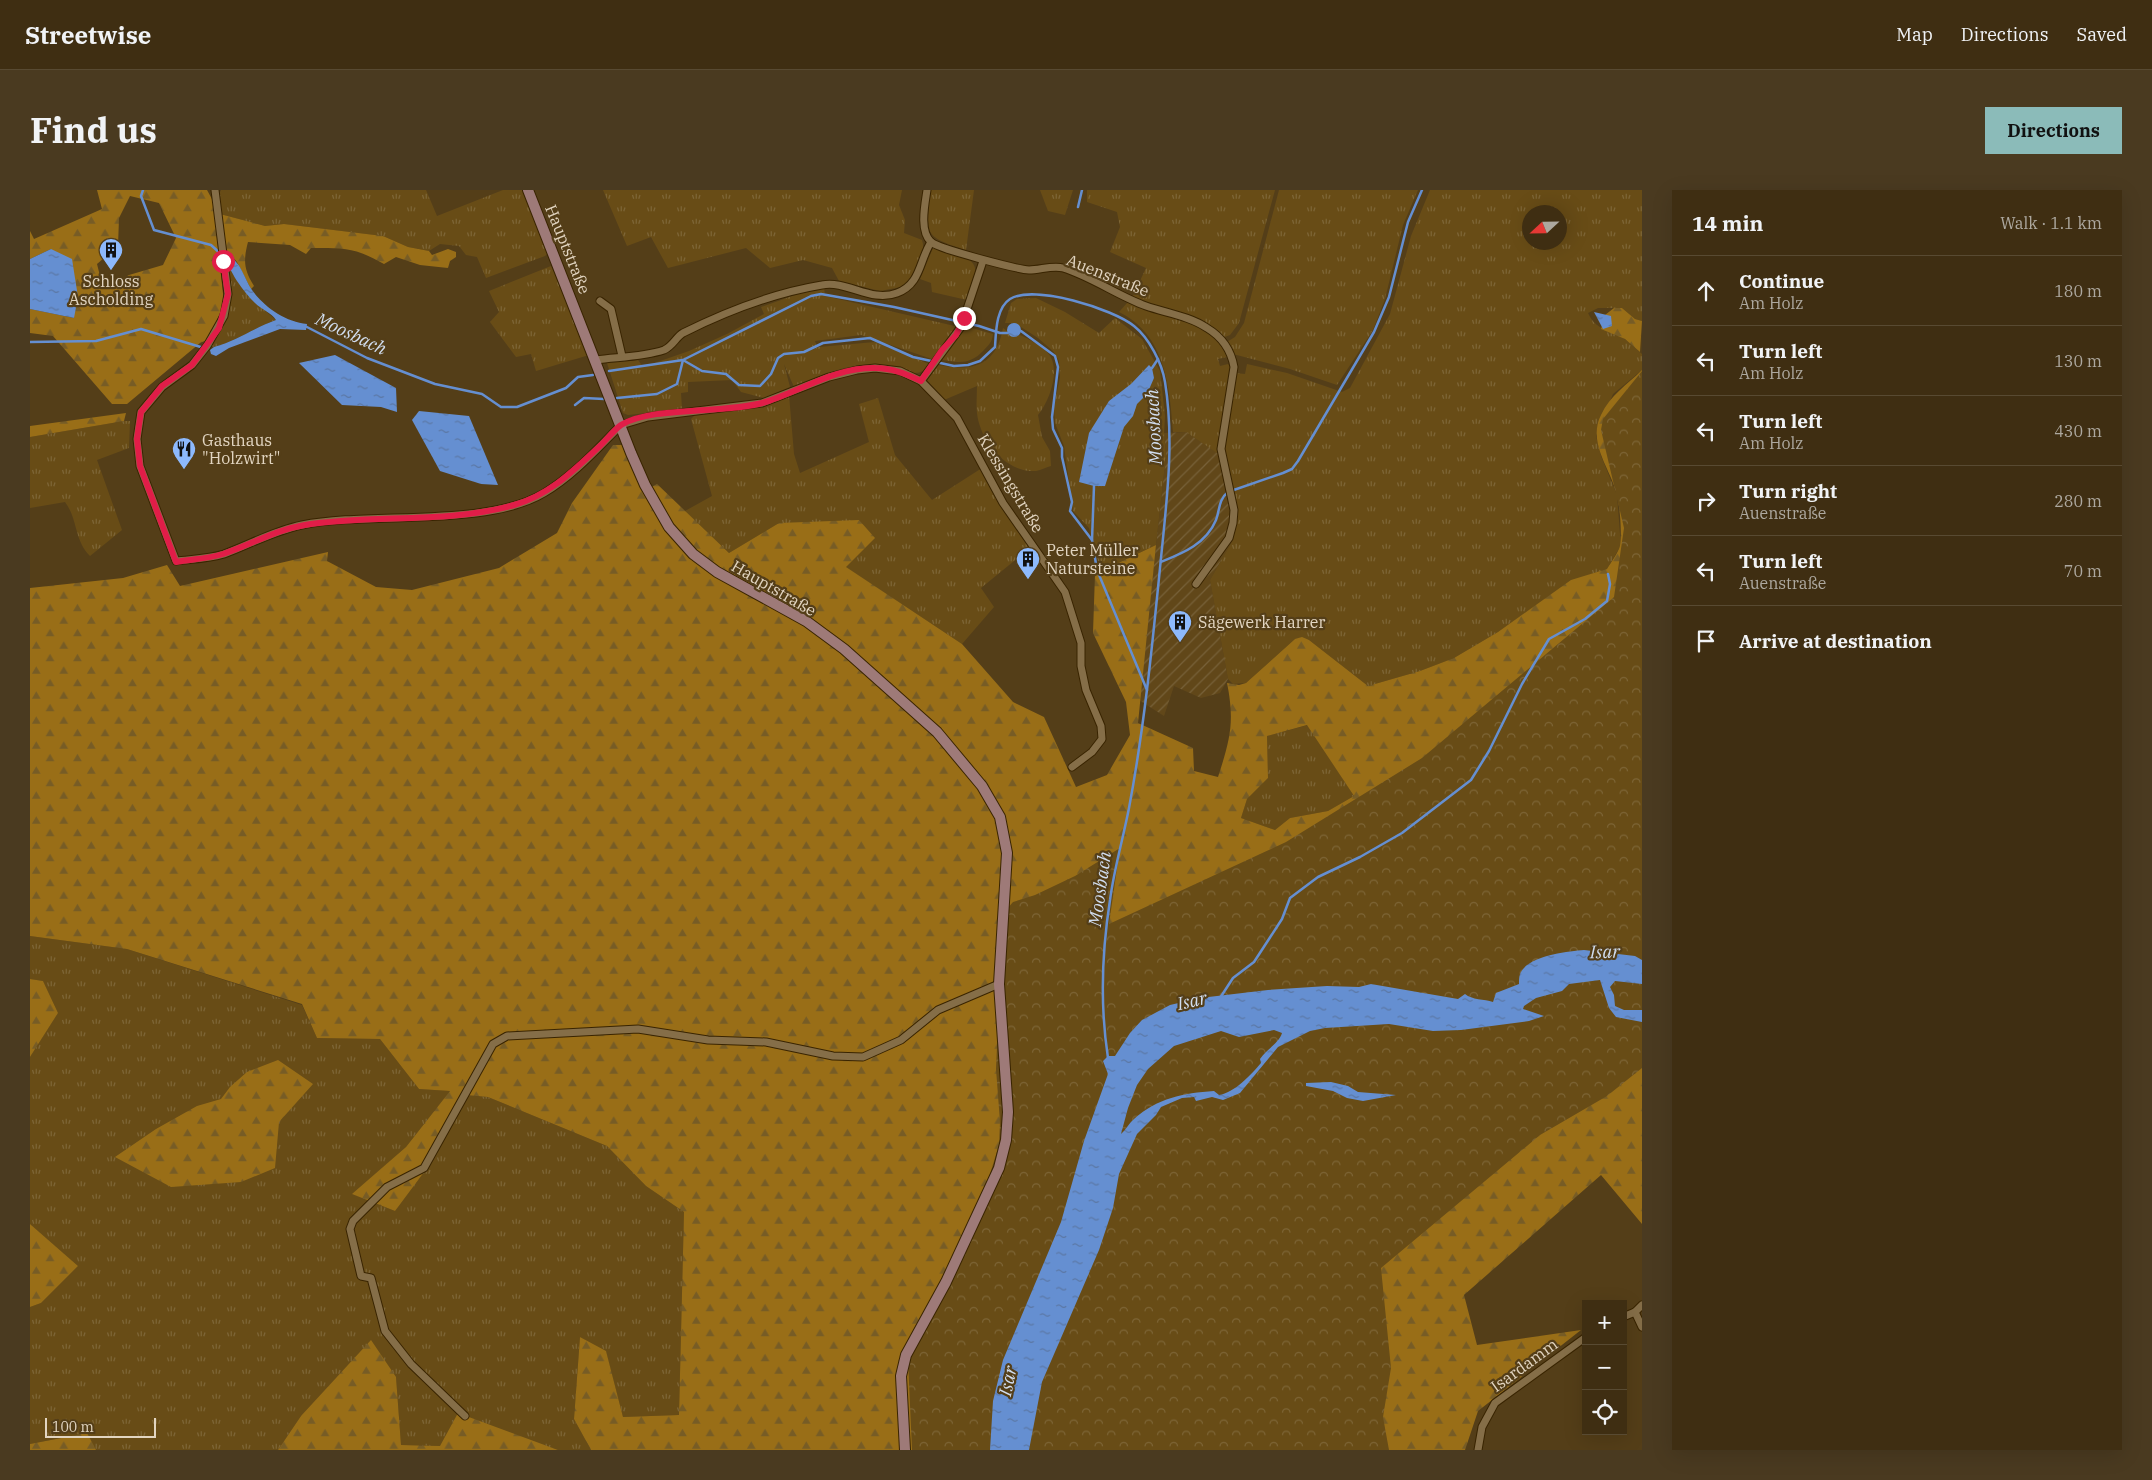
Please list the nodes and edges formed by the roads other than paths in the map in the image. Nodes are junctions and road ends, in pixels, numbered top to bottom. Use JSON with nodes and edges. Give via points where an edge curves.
{"nodes":[{"id":1,"x":216,"y":190,"type":"edge"},
{"id":2,"x":528,"y":190,"type":"edge"},
{"id":3,"x":927,"y":190,"type":"edge"},
{"id":4,"x":931,"y":242,"type":"junction"},
{"id":5,"x":983,"y":261,"type":"junction"},
{"id":6,"x":600,"y":301,"type":"dead end"},
{"id":7,"x":622,"y":356,"type":"junction"},
{"id":8,"x":596,"y":360,"type":"junction"},
{"id":9,"x":921,"y":381,"type":"junction"},
{"id":10,"x":621,"y":425,"type":"junction"},
{"id":11,"x":1196,"y":584,"type":"dead end"},
{"id":12,"x":1072,"y":767,"type":"dead end"},
{"id":13,"x":999,"y":984,"type":"junction"},
{"id":14,"x":1642,"y":1305,"type":"edge"},
{"id":15,"x":1635,"y":1312,"type":"junction"},
{"id":16,"x":1627,"y":1315,"type":"edge"},
{"id":17,"x":1642,"y":1327,"type":"edge"},
{"id":18,"x":1582,"y":1339,"type":"edge"},
{"id":19,"x":465,"y":1416,"type":"dead end"},
{"id":20,"x":905,"y":1450,"type":"edge"},
{"id":21,"x":1478,"y":1450,"type":"edge"}],
"edges":[{"from":1,"to":10,"type":"street","via":[[228,294],[219,328],[192,365],[162,386],[141,412],[139,425],[140,466],[176,562],[225,554],[271,532],[303,525],[355,518],[476,513],[514,505],[543,494],[562,481]]},
{"from":2,"to":8,"type":"main road","name":"Hauptstraße"},
{"from":3,"to":4,"type":"street","via":[[924,225]]},
{"from":4,"to":5,"type":"street","name":"Auenstraße"},
{"from":4,"to":7,"type":"street","via":[[920,272],[911,285],[896,294],[876,295],[829,283],[796,289],[739,307],[680,334],[665,349]]},
{"from":5,"to":9,"type":"street","via":[[961,327]]},
{"from":5,"to":11,"type":"street","name":"Auenstraße","via":[[1028,270],[1061,268],[1146,306],[1206,327],[1224,342],[1234,367],[1221,449],[1234,510],[1229,538]]},
{"from":6,"to":7,"type":"street","via":[[611,310]]},
{"from":7,"to":8,"type":"street"},
{"from":8,"to":10,"type":"main road","name":"Hauptstraße"},
{"from":9,"to":10,"type":"street","via":[[900,371],[857,370],[829,377],[762,403],[648,417]]},
{"from":9,"to":12,"type":"street","name":"Klessingstraße","via":[[956,418],[1003,503],[1066,592],[1080,643],[1086,690],[1101,726],[1102,740]]},
{"from":10,"to":13,"type":"main road","name":"Hauptstraße","via":[[655,503],[669,527],[693,554],[717,572],[806,621],[844,649],[938,732],[982,786],[1000,818],[1008,853]]},
{"from":13,"to":19,"type":"street","via":[[938,1010],[901,1040],[862,1057],[833,1056],[766,1042],[708,1040],[638,1029],[507,1036],[492,1044],[424,1168],[387,1187],[353,1221],[350,1229],[361,1276],[371,1278],[385,1331],[411,1364]]},
{"from":13,"to":20,"type":"main road","name":"Hauptstraße","via":[[1008,1112],[1006,1140],[999,1168],[946,1282],[906,1355],[901,1376]]},
{"from":14,"to":15,"type":"street"},
{"from":15,"to":16,"type":"street"},
{"from":15,"to":17,"type":"street"},
{"from":18,"to":21,"type":"street","name":"Isardamm","via":[[1495,1403],[1482,1427]]}]}
